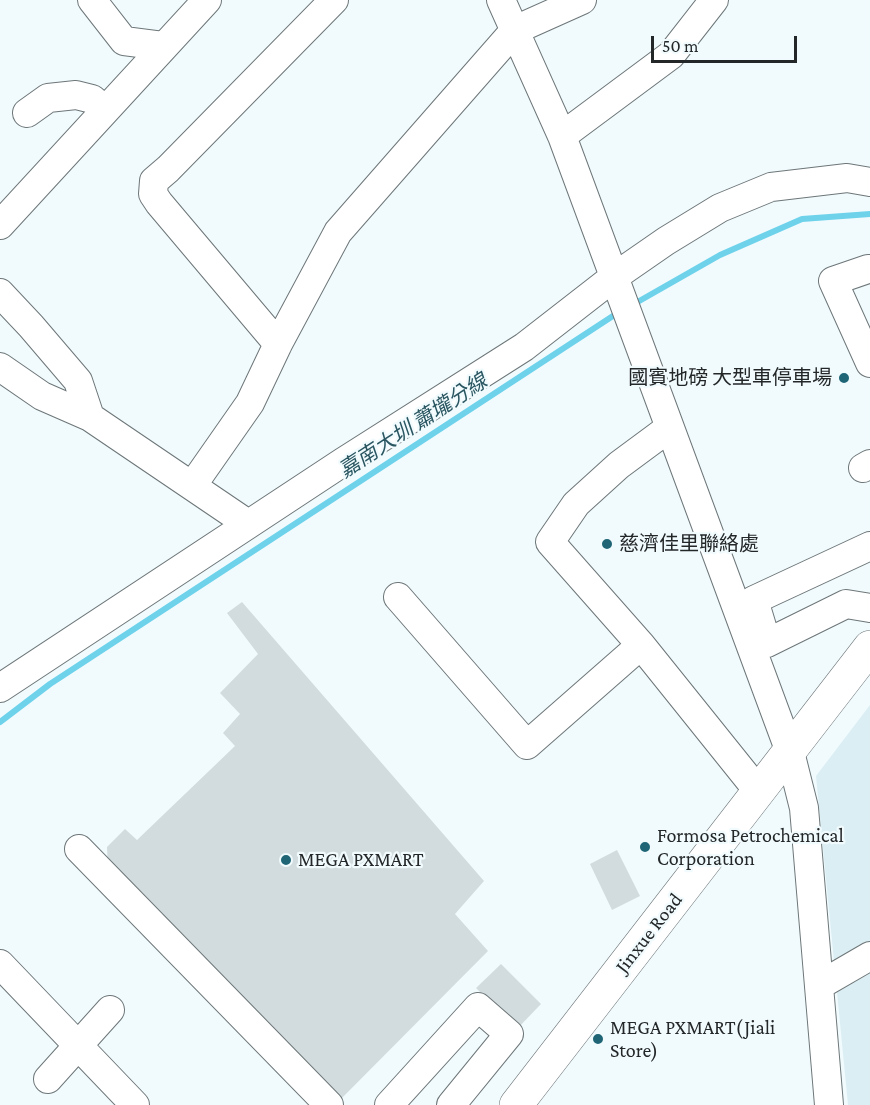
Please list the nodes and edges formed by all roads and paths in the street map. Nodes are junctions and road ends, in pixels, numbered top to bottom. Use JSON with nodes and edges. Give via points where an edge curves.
{"nodes":[{"id":1,"x":92,"y":0,"type":"edge"},
{"id":2,"x":207,"y":0,"type":"edge"},
{"id":3,"x":333,"y":0,"type":"edge"},
{"id":4,"x":501,"y":0,"type":"edge"},
{"id":5,"x":582,"y":0,"type":"edge"},
{"id":6,"x":701,"y":6,"type":"edge"},
{"id":7,"x":515,"y":30,"type":"junction"},
{"id":8,"x":124,"y":41,"type":"junction"},
{"id":9,"x":163,"y":46,"type":"junction"},
{"id":10,"x":127,"y":86,"type":"junction"},
{"id":11,"x":105,"y":110,"type":"junction"},
{"id":12,"x":27,"y":113,"type":"dead end"},
{"id":13,"x":562,"y":136,"type":"junction"},
{"id":14,"x":870,"y":182,"type":"edge"},
{"id":15,"x":0,"y":225,"type":"edge"},
{"id":16,"x":868,"y":269,"type":"dead end"},
{"id":17,"x":614,"y":278,"type":"junction"},
{"id":18,"x":0,"y":293,"type":"edge"},
{"id":19,"x":278,"y":344,"type":"junction"},
{"id":20,"x":870,"y":363,"type":"edge"},
{"id":21,"x":0,"y":367,"type":"edge"},
{"id":22,"x":90,"y":417,"type":"junction"},
{"id":23,"x":669,"y":428,"type":"junction"},
{"id":24,"x":192,"y":486,"type":"junction"},
{"id":25,"x":248,"y":524,"type":"junction"},
{"id":26,"x":870,"y":546,"type":"edge"},
{"id":27,"x":399,"y":597,"type":"dead end"},
{"id":28,"x":870,"y":608,"type":"edge"},
{"id":29,"x":641,"y":645,"type":"junction"},
{"id":30,"x":870,"y":647,"type":"edge"},
{"id":31,"x":0,"y":688,"type":"edge"},
{"id":32,"x":790,"y":752,"type":"junction"},
{"id":33,"x":759,"y":792,"type":"junction"},
{"id":34,"x":79,"y":849,"type":"dead end"},
{"id":35,"x":870,"y":956,"type":"edge"},
{"id":36,"x":0,"y":964,"type":"edge"},
{"id":37,"x":820,"y":985,"type":"junction"},
{"id":38,"x":110,"y":1010,"type":"dead end"},
{"id":39,"x":77,"y":1046,"type":"junction"},
{"id":40,"x":48,"y":1079,"type":"dead end"},
{"id":41,"x":135,"y":1105,"type":"edge"},
{"id":42,"x":329,"y":1105,"type":"edge"},
{"id":43,"x":389,"y":1105,"type":"edge"},
{"id":44,"x":451,"y":1105,"type":"edge"},
{"id":45,"x":516,"y":1105,"type":"edge"},
{"id":46,"x":829,"y":1105,"type":"edge"}],
"edges":[{"from":1,"to":8,"type":"street"},
{"from":2,"to":9,"type":"street"},
{"from":3,"to":19,"type":"street","via":[[154,182],[153,194],[159,203]]},
{"from":4,"to":7,"type":"street"},
{"from":5,"to":7,"type":"street"},
{"from":6,"to":13,"type":"street","via":[[671,55]]},
{"from":7,"to":13,"type":"street"},
{"from":7,"to":19,"type":"street","via":[[338,232]]},
{"from":8,"to":9,"type":"street"},
{"from":8,"to":10,"type":"street"},
{"from":9,"to":10,"type":"street"},
{"from":10,"to":11,"type":"street"},
{"from":11,"to":12,"type":"street","via":[[92,99],[76,94],[48,99]]},
{"from":11,"to":15,"type":"street"},
{"from":13,"to":17,"type":"street"},
{"from":14,"to":17,"type":"street","via":[[847,178],[771,187],[720,208]]},
{"from":16,"to":20,"type":"street","via":[[833,281]]},
{"from":17,"to":23,"type":"street"},
{"from":17,"to":25,"type":"street","via":[[524,346]]},
{"from":18,"to":22,"type":"street","via":[[78,381]]},
{"from":19,"to":24,"type":"street","via":[[250,403]]},
{"from":21,"to":22,"type":"street","via":[[42,396]]},
{"from":22,"to":24,"type":"street"},
{"from":23,"to":29,"type":"street","via":[[618,465],[576,504],[549,542]]},
{"from":23,"to":32,"type":"street"},
{"from":24,"to":25,"type":"street"},
{"from":25,"to":31,"type":"street"},
{"from":26,"to":28,"type":"street","via":[[754,600],[767,643],[846,604]]},
{"from":27,"to":29,"type":"street","via":[[526,745]]},
{"from":29,"to":33,"type":"street"},
{"from":30,"to":32,"type":"main road","name":"Jinxue Road"},
{"from":32,"to":33,"type":"main road","name":"Jinxue Road"},
{"from":32,"to":37,"type":"street","via":[[804,808]]},
{"from":33,"to":45,"type":"main road","name":"Jinxue Road"},
{"from":34,"to":42,"type":"street"},
{"from":35,"to":37,"type":"street"},
{"from":36,"to":39,"type":"street"},
{"from":37,"to":46,"type":"street"},
{"from":38,"to":39,"type":"street"},
{"from":39,"to":40,"type":"street"},
{"from":39,"to":41,"type":"street"},
{"from":43,"to":44,"type":"street","via":[[478,1007],[509,1034]]}]}
